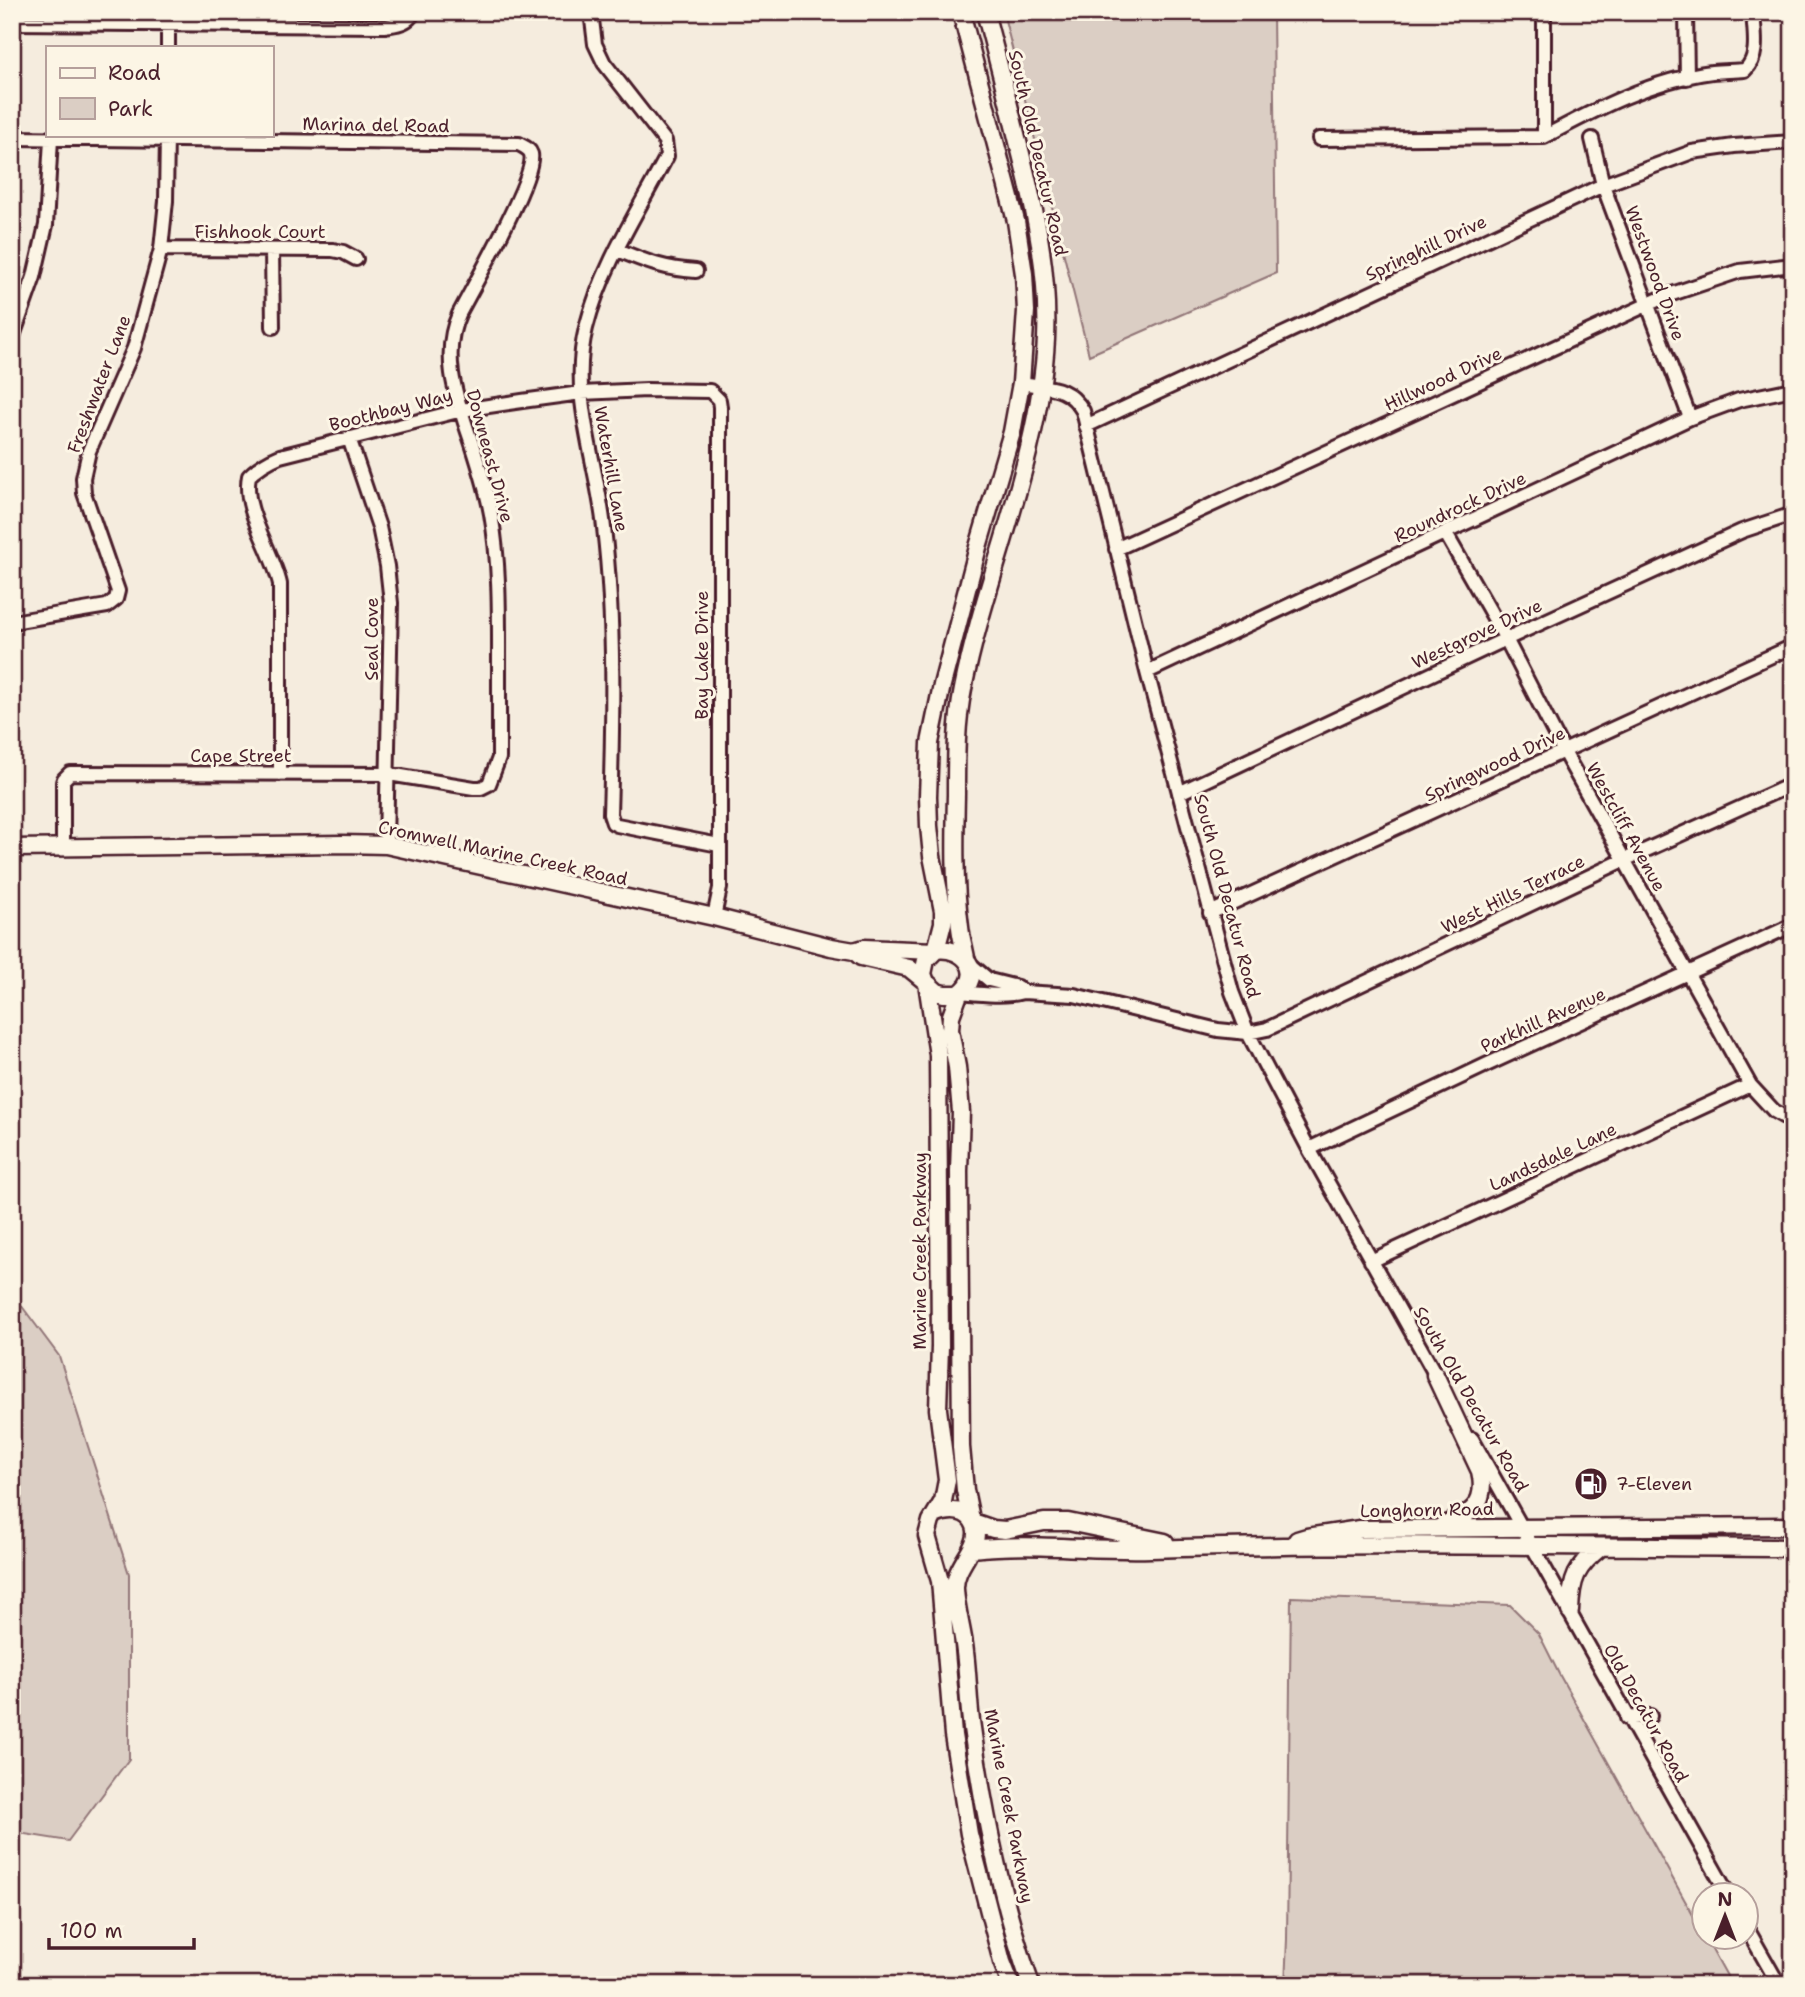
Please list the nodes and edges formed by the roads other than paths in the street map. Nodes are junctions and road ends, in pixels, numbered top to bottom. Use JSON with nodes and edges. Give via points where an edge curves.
{"nodes":[{"id":1,"x":414,"y":12,"type":"edge"},
{"id":2,"x":591,"y":12,"type":"edge"},
{"id":3,"x":961,"y":12,"type":"edge"},
{"id":4,"x":985,"y":12,"type":"edge"},
{"id":5,"x":1544,"y":12,"type":"edge"},
{"id":6,"x":1686,"y":12,"type":"edge"},
{"id":7,"x":1753,"y":12,"type":"edge"},
{"id":8,"x":168,"y":18,"type":"edge"},
{"id":9,"x":12,"y":23,"type":"edge"},
{"id":10,"x":168,"y":46,"type":"edge"},
{"id":11,"x":1002,"y":78,"type":"junction"},
{"id":12,"x":1687,"y":78,"type":"junction"},
{"id":13,"x":979,"y":84,"type":"junction"},
{"id":14,"x":167,"y":137,"type":"edge"},
{"id":15,"x":1544,"y":137,"type":"junction"},
{"id":16,"x":12,"y":138,"type":"edge"},
{"id":17,"x":51,"y":139,"type":"junction"},
{"id":18,"x":1319,"y":139,"type":"dead end"},
{"id":19,"x":1591,"y":139,"type":"dead end"},
{"id":20,"x":1793,"y":142,"type":"edge"},
{"id":21,"x":528,"y":150,"type":"joint"},
{"id":22,"x":1603,"y":184,"type":"junction"},
{"id":23,"x":161,"y":249,"type":"junction"},
{"id":24,"x":272,"y":250,"type":"junction"},
{"id":25,"x":618,"y":250,"type":"junction"},
{"id":26,"x":356,"y":259,"type":"dead end"},
{"id":27,"x":1793,"y":265,"type":"edge"},
{"id":28,"x":696,"y":271,"type":"dead end"},
{"id":29,"x":1647,"y":305,"type":"junction"},
{"id":30,"x":273,"y":327,"type":"dead end"},
{"id":31,"x":12,"y":339,"type":"edge"},
{"id":32,"x":1021,"y":383,"type":"junction"},
{"id":33,"x":1041,"y":387,"type":"junction"},
{"id":34,"x":1793,"y":389,"type":"edge"},
{"id":35,"x":581,"y":393,"type":"junction"},
{"id":36,"x":714,"y":393,"type":"joint"},
{"id":37,"x":462,"y":410,"type":"junction"},
{"id":38,"x":1690,"y":418,"type":"junction"},
{"id":39,"x":1086,"y":426,"type":"junction"},
{"id":40,"x":349,"y":438,"type":"junction"},
{"id":41,"x":1793,"y":514,"type":"edge"},
{"id":42,"x":1446,"y":534,"type":"junction"},
{"id":43,"x":1116,"y":549,"type":"junction"},
{"id":44,"x":12,"y":622,"type":"edge"},
{"id":45,"x":1506,"y":639,"type":"junction"},
{"id":46,"x":1793,"y":646,"type":"edge"},
{"id":47,"x":1147,"y":672,"type":"junction"},
{"id":48,"x":942,"y":685,"type":"junction"},
{"id":49,"x":962,"y":691,"type":"junction"},
{"id":50,"x":1564,"y":752,"type":"junction"},
{"id":51,"x":280,"y":774,"type":"junction"},
{"id":52,"x":389,"y":774,"type":"junction"},
{"id":53,"x":1793,"y":784,"type":"edge"},
{"id":54,"x":486,"y":787,"type":"joint"},
{"id":55,"x":1179,"y":793,"type":"junction"},
{"id":56,"x":386,"y":845,"type":"junction"},
{"id":57,"x":719,"y":845,"type":"junction"},
{"id":58,"x":63,"y":846,"type":"junction"},
{"id":59,"x":12,"y":848,"type":"edge"},
{"id":60,"x":1624,"y":860,"type":"junction"},
{"id":61,"x":1210,"y":913,"type":"junction"},
{"id":62,"x":714,"y":917,"type":"junction"},
{"id":63,"x":1793,"y":925,"type":"edge"},
{"id":64,"x":854,"y":951,"type":"junction"},
{"id":65,"x":935,"y":951,"type":"junction"},
{"id":66,"x":968,"y":961,"type":"junction"},
{"id":67,"x":1687,"y":974,"type":"junction"},
{"id":68,"x":926,"y":982,"type":"junction"},
{"id":69,"x":1023,"y":992,"type":"junction"},
{"id":70,"x":960,"y":993,"type":"junction"},
{"id":71,"x":1248,"y":1033,"type":"junction"},
{"id":72,"x":1751,"y":1085,"type":"junction"},
{"id":73,"x":1793,"y":1122,"type":"edge"},
{"id":74,"x":1309,"y":1149,"type":"junction"},
{"id":75,"x":1371,"y":1261,"type":"junction"},
{"id":76,"x":1435,"y":1375,"type":"junction"},
{"id":77,"x":935,"y":1515,"type":"junction"},
{"id":78,"x":972,"y":1520,"type":"junction"},
{"id":79,"x":1793,"y":1526,"type":"edge"},
{"id":80,"x":1436,"y":1528,"type":"junction"},
{"id":81,"x":1524,"y":1529,"type":"junction"},
{"id":82,"x":930,"y":1546,"type":"junction"},
{"id":83,"x":1274,"y":1547,"type":"junction"},
{"id":84,"x":1534,"y":1547,"type":"junction"},
{"id":85,"x":1601,"y":1547,"type":"junction"},
{"id":86,"x":1188,"y":1548,"type":"junction"},
{"id":87,"x":1793,"y":1548,"type":"edge"},
{"id":88,"x":970,"y":1551,"type":"junction"},
{"id":89,"x":1570,"y":1611,"type":"junction"},
{"id":90,"x":1650,"y":1716,"type":"dead end"},
{"id":91,"x":1627,"y":1718,"type":"junction"},
{"id":92,"x":1722,"y":1882,"type":"edge"},
{"id":93,"x":1759,"y":1950,"type":"edge"},
{"id":94,"x":1011,"y":1985,"type":"edge"},
{"id":95,"x":1031,"y":1985,"type":"edge"},
{"id":96,"x":1779,"y":1985,"type":"edge"}],
"edges":[{"from":1,"to":8,"type":"street","via":[[400,24],[385,26]]},
{"from":2,"to":25,"type":"street","name":"Waterhill Lane","via":[[595,44],[604,63],[667,146],[667,156]]},
{"from":3,"to":13,"type":"main road"},
{"from":4,"to":11,"type":"main road","name":"South Old Decatur Road"},
{"from":5,"to":15,"type":"street"},
{"from":6,"to":12,"type":"street"},
{"from":7,"to":12,"type":"street","via":[[1754,53],[1745,71]]},
{"from":8,"to":9,"type":"street"},
{"from":8,"to":10,"type":"street"},
{"from":11,"to":13,"type":"main road"},
{"from":11,"to":33,"type":"main road","name":"South Old Decatur Road","via":[[1044,257],[1046,338]]},
{"from":12,"to":15,"type":"street","via":[[1624,97]]},
{"from":13,"to":32,"type":"main road","via":[[1013,210],[1024,274]]},
{"from":14,"to":17,"type":"street","name":"Marina del Road"},
{"from":14,"to":21,"type":"street","name":"Marina del Road","via":[[519,144]]},
{"from":14,"to":23,"type":"street","name":"Freshwater Lane"},
{"from":15,"to":18,"type":"street"},
{"from":16,"to":17,"type":"street","name":"Marina del Road"},
{"from":17,"to":31,"type":"street","via":[[46,225]]},
{"from":19,"to":22,"type":"street","name":"Westwood Drive"},
{"from":20,"to":22,"type":"street","name":"Springhill Drive","via":[[1692,152]]},
{"from":21,"to":37,"type":"street","name":"Downeast Drive","via":[[530,168],[513,211],[453,326],[449,362]]},
{"from":22,"to":29,"type":"street","name":"Westwood Drive"},
{"from":22,"to":39,"type":"street","name":"Springhill Drive"},
{"from":23,"to":24,"type":"street","name":"Fishhook Court"},
{"from":23,"to":44,"type":"street","name":"Freshwater Lane","via":[[134,348],[89,451],[83,478],[83,493],[118,591],[116,599],[107,606]]},
{"from":24,"to":26,"type":"street","name":"Fishhook Court","via":[[333,250]]},
{"from":24,"to":30,"type":"street"},
{"from":25,"to":28,"type":"street","via":[[653,265]]},
{"from":25,"to":35,"type":"street","name":"Waterhill Lane","via":[[600,284],[585,329]]},
{"from":27,"to":29,"type":"street","name":"Hillwood Drive","via":[[1740,271]]},
{"from":29,"to":38,"type":"street","name":"Westwood Drive"},
{"from":29,"to":43,"type":"street","name":"Hillwood Drive"},
{"from":32,"to":33,"type":"street"},
{"from":32,"to":48,"type":"main road","via":[[1012,432]]},
{"from":33,"to":39,"type":"street","name":"South Old Decatur Road","via":[[1072,395]]},
{"from":33,"to":49,"type":"main road","name":"South Old Decatur Road"},
{"from":34,"to":38,"type":"street","name":"Roundrock Drive","via":[[1739,400]]},
{"from":35,"to":36,"type":"street","name":"Boothbay Way"},
{"from":35,"to":37,"type":"street","name":"Boothbay Way"},
{"from":35,"to":57,"type":"street","name":"Waterhill Lane","via":[[610,585],[611,819],[617,825]]},
{"from":36,"to":57,"type":"street","name":"Bay Lake Drive","via":[[720,407]]},
{"from":37,"to":40,"type":"street","name":"Boothbay Way"},
{"from":37,"to":54,"type":"street","name":"Downeast Drive","via":[[491,514],[498,580],[499,758]]},
{"from":38,"to":42,"type":"street","name":"Roundrock Drive"},
{"from":39,"to":43,"type":"street","name":"South Old Decatur Road"},
{"from":40,"to":51,"type":"street","name":"Boothbay Way","via":[[280,456],[249,475],[248,496],[280,584]]},
{"from":40,"to":52,"type":"street","name":"Seal Cove","via":[[387,566],[391,603]]},
{"from":41,"to":45,"type":"street","name":"Westgrove Drive","via":[[1742,531]]},
{"from":42,"to":45,"type":"street","name":"Westcliff Avenue"},
{"from":42,"to":47,"type":"street","name":"Roundrock Drive"},
{"from":43,"to":47,"type":"street","name":"South Old Decatur Road"},
{"from":45,"to":50,"type":"street","name":"Westcliff Avenue"},
{"from":45,"to":55,"type":"street","name":"Westgrove Drive"},
{"from":46,"to":50,"type":"street","name":"Springwood Drive"},
{"from":47,"to":55,"type":"street","name":"South Old Decatur Road"},
{"from":48,"to":49,"type":"main road"},
{"from":48,"to":65,"type":"main road","via":[[930,743],[928,796],[932,856],[943,911]]},
{"from":49,"to":66,"type":"main road","name":"South Old Decatur Road","via":[[955,818],[957,901]]},
{"from":50,"to":60,"type":"street","name":"Westcliff Avenue"},
{"from":50,"to":61,"type":"street","name":"Springwood Drive"},
{"from":51,"to":52,"type":"street","name":"Cape Street"},
{"from":51,"to":58,"type":"street","name":"Cape Street","via":[[70,774],[63,782]]},
{"from":52,"to":54,"type":"street","name":"Cape Street"},
{"from":52,"to":56,"type":"street","name":"Seal Cove"},
{"from":53,"to":60,"type":"street","name":"West Hills Terrace"},
{"from":55,"to":61,"type":"street","name":"South Old Decatur Road"},
{"from":56,"to":58,"type":"main road","name":"Cromwell Marine Creek Road"},
{"from":56,"to":62,"type":"main road","name":"Cromwell Marine Creek Road"},
{"from":57,"to":62,"type":"street","name":"Bay Lake Drive","via":[[720,888]]},
{"from":58,"to":59,"type":"main road","name":"Cromwell Marine Creek Road"},
{"from":60,"to":67,"type":"street","name":"Westcliff Avenue"},
{"from":60,"to":71,"type":"street","name":"West Hills Terrace","via":[[1339,996]]},
{"from":61,"to":71,"type":"street","name":"South Old Decatur Road"},
{"from":62,"to":64,"type":"main road","name":"Cromwell Marine Creek Road"},
{"from":63,"to":67,"type":"street","name":"Parkhill Avenue"},
{"from":64,"to":65,"type":"main road","name":"Cromwell Marine Creek Road"},
{"from":64,"to":68,"type":"main road","name":"Cromwell Marine Creek Road","via":[[861,957],[909,968]]},
{"from":65,"to":66,"type":"main road","via":[[950,950]]},
{"from":65,"to":68,"type":"main road","via":[[925,964]]},
{"from":66,"to":69,"type":"street","via":[[989,980]]},
{"from":66,"to":70,"type":"main road","via":[[969,982]]},
{"from":67,"to":72,"type":"street","name":"Westcliff Avenue"},
{"from":67,"to":74,"type":"street","name":"Parkhill Avenue"},
{"from":68,"to":70,"type":"main road","via":[[937,992]]},
{"from":68,"to":77,"type":"main road","name":"Marine Creek Parkway","via":[[938,1055],[938,1409],[947,1480]]},
{"from":69,"to":70,"type":"street"},
{"from":69,"to":71,"type":"street","via":[[1074,995]]},
{"from":70,"to":78,"type":"main road","via":[[950,1030],[961,1112],[961,1447]]},
{"from":71,"to":74,"type":"street","name":"South Old Decatur Road"},
{"from":72,"to":73,"type":"street","name":"Westcliff Avenue","via":[[1774,1111]]},
{"from":72,"to":75,"type":"street","name":"Landsdale Lane"},
{"from":74,"to":75,"type":"street","name":"South Old Decatur Road"},
{"from":75,"to":76,"type":"street","name":"South Old Decatur Road"},
{"from":76,"to":80,"type":"main road","via":[[1482,1482],[1479,1502],[1468,1514]]},
{"from":76,"to":81,"type":"street","name":"South Old Decatur Road"},
{"from":77,"to":78,"type":"main road","via":[[954,1510]]},
{"from":77,"to":82,"type":"main road","via":[[928,1529]]},
{"from":78,"to":86,"type":"main road","name":"Longhorn Road","via":[[1005,1530],[1068,1522]]},
{"from":78,"to":88,"type":"main road","via":[[977,1534]]},
{"from":79,"to":81,"type":"main road","name":"Longhorn Road"},
{"from":80,"to":81,"type":"main road","name":"Longhorn Road"},
{"from":80,"to":83,"type":"main road","name":"Longhorn Road","via":[[1360,1530]]},
{"from":81,"to":84,"type":"street","name":"South Old Decatur Road"},
{"from":82,"to":88,"type":"main road","via":[[949,1558]]},
{"from":82,"to":94,"type":"main road","via":[[940,1581],[953,1735],[969,1834]]},
{"from":83,"to":84,"type":"main road","name":"Longhorn Road"},
{"from":83,"to":86,"type":"main road","name":"Longhorn Road"},
{"from":84,"to":85,"type":"main road","name":"Longhorn Road"},
{"from":84,"to":89,"type":"street","name":"Old Decatur Road"},
{"from":85,"to":87,"type":"main road","name":"Longhorn Road"},
{"from":85,"to":89,"type":"main road","via":[[1575,1574]]},
{"from":86,"to":88,"type":"main road","name":"Longhorn Road","via":[[1023,1545]]},
{"from":88,"to":95,"type":"main road","name":"Marine Creek Parkway","via":[[955,1587],[973,1731],[999,1875]]},
{"from":89,"to":91,"type":"street","name":"Old Decatur Road"},
{"from":90,"to":91,"type":"street"},
{"from":91,"to":92,"type":"street","name":"Old Decatur Road"},
{"from":93,"to":96,"type":"street"}]}
